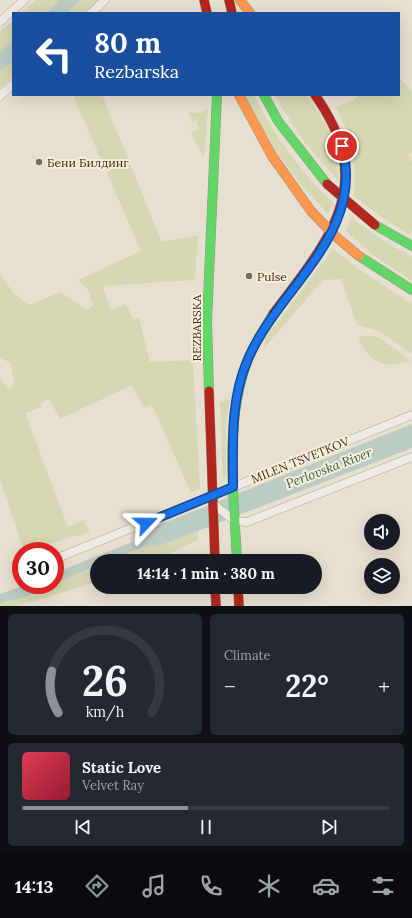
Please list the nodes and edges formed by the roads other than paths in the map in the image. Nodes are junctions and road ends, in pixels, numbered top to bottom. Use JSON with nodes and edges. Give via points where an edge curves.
{"nodes":[{"id":1,"x":24,"y":0,"type":"edge"},
{"id":2,"x":105,"y":0,"type":"edge"},
{"id":3,"x":229,"y":0,"type":"edge"},
{"id":4,"x":240,"y":0,"type":"edge"},
{"id":5,"x":91,"y":12,"type":"edge"},
{"id":6,"x":232,"y":12,"type":"edge"},
{"id":7,"x":249,"y":12,"type":"edge"},
{"id":8,"x":0,"y":22,"type":"edge"},
{"id":9,"x":12,"y":85,"type":"edge"},
{"id":10,"x":0,"y":96,"type":"edge"},
{"id":11,"x":217,"y":96,"type":"edge"},
{"id":12,"x":240,"y":96,"type":"edge"},
{"id":13,"x":265,"y":96,"type":"edge"},
{"id":14,"x":316,"y":96,"type":"edge"},
{"id":15,"x":412,"y":246,"type":"edge"},
{"id":16,"x":412,"y":290,"type":"edge"},
{"id":17,"x":412,"y":415,"type":"edge"},
{"id":18,"x":412,"y":457,"type":"edge"},
{"id":19,"x":233,"y":487,"type":"junction"},
{"id":20,"x":212,"y":500,"type":"junction"},
{"id":21,"x":235,"y":521,"type":"junction"},
{"id":22,"x":214,"y":554,"type":"edge"},
{"id":23,"x":237,"y":554,"type":"edge"},
{"id":24,"x":64,"y":556,"type":"edge"},
{"id":25,"x":215,"y":594,"type":"edge"},
{"id":26,"x":238,"y":594,"type":"edge"},
{"id":27,"x":216,"y":606,"type":"edge"},
{"id":28,"x":239,"y":606,"type":"edge"}],
"edges":[{"from":1,"to":8,"type":"street"},
{"from":2,"to":5,"type":"street"},
{"from":3,"to":6,"type":"street"},
{"from":4,"to":7,"type":"street"},
{"from":9,"to":10,"type":"street"},
{"from":11,"to":20,"type":"street","name":"REZBARSKA","via":[[207,321]]},
{"from":12,"to":16,"type":"street","bridge":true,"via":[[272,156],[311,210],[335,236],[359,256]]},
{"from":13,"to":15,"type":"street","bridge":true,"via":[[278,121],[327,184],[376,225]]},
{"from":14,"to":19,"type":"street","via":[[339,135],[345,156],[346,188],[342,209],[324,247],[261,333],[248,360],[238,390],[233,420]]},
{"from":17,"to":19,"type":"street","name":"MILEN TSVETKOV"},
{"from":18,"to":21,"type":"street","via":[[246,522]]},
{"from":19,"to":20,"type":"street","name":"MILEN TSVETKOV"},
{"from":19,"to":21,"type":"street"},
{"from":20,"to":21,"type":"street"},
{"from":20,"to":22,"type":"street","name":"REZBARSKA"},
{"from":20,"to":24,"type":"street","name":"MILEN TSVETKOV"},
{"from":21,"to":23,"type":"street"},
{"from":25,"to":27,"type":"street"},
{"from":26,"to":28,"type":"street"}]}
